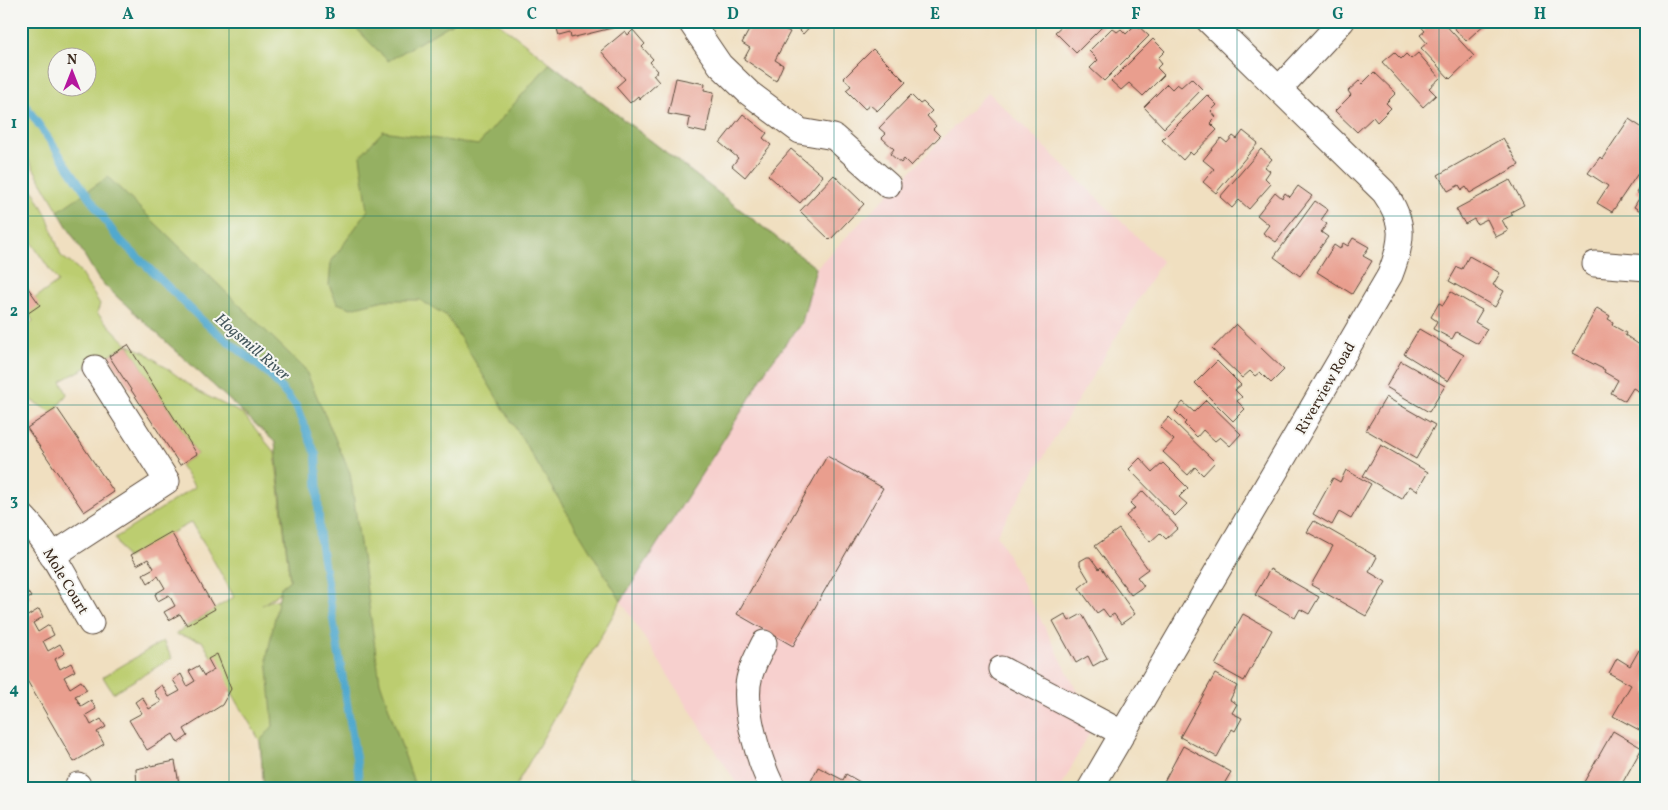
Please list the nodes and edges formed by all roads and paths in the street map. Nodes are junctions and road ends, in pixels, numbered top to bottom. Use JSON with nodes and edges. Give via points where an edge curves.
{"nodes":[{"id":1,"x":690,"y":21,"type":"edge"},
{"id":2,"x":1209,"y":21,"type":"edge"},
{"id":3,"x":1342,"y":21,"type":"edge"},
{"id":4,"x":1279,"y":90,"type":"junction"},
{"id":5,"x":888,"y":185,"type":"dead end"},
{"id":6,"x":1595,"y":264,"type":"dead end"},
{"id":7,"x":1647,"y":268,"type":"edge"},
{"id":8,"x":95,"y":368,"type":"dead end"},
{"id":9,"x":21,"y":515,"type":"edge"},
{"id":10,"x":52,"y":556,"type":"junction"},
{"id":11,"x":91,"y":623,"type":"dead end"},
{"id":12,"x":764,"y":643,"type":"dead end"},
{"id":13,"x":1001,"y":669,"type":"dead end"},
{"id":14,"x":1122,"y":733,"type":"junction"},
{"id":15,"x":773,"y":789,"type":"edge"},
{"id":16,"x":1090,"y":789,"type":"edge"}],
"edges":[{"from":1,"to":5,"type":"street","via":[[720,64],[749,93],[800,131],[834,137]]},
{"from":2,"to":4,"type":"street","name":"Riverview Road"},
{"from":3,"to":4,"type":"street"},
{"from":4,"to":14,"type":"street","name":"Riverview Road","via":[[1384,192],[1394,206],[1402,240],[1390,276]]},
{"from":6,"to":7,"type":"street"},
{"from":8,"to":10,"type":"street","via":[[167,481]]},
{"from":9,"to":10,"type":"street","name":"Mole Court","via":[[31,524]]},
{"from":10,"to":11,"type":"street","name":"Mole Court"},
{"from":12,"to":15,"type":"street","via":[[749,676],[749,702],[753,738]]},
{"from":13,"to":14,"type":"street"},
{"from":14,"to":16,"type":"street","name":"Riverview Road"}]}
